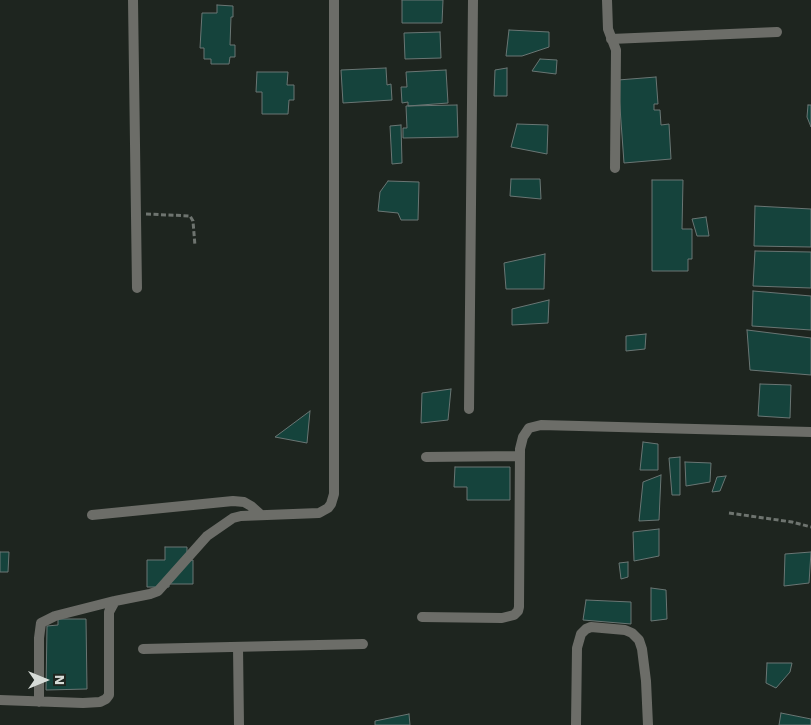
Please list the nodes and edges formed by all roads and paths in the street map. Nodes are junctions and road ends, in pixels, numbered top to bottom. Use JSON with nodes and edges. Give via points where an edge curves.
{"nodes":[{"id":1,"x":133,"y":0,"type":"edge"},
{"id":2,"x":334,"y":0,"type":"edge"},
{"id":3,"x":473,"y":0,"type":"edge"},
{"id":4,"x":607,"y":0,"type":"edge"},
{"id":5,"x":777,"y":32,"type":"dead end"},
{"id":6,"x":611,"y":39,"type":"junction"},
{"id":7,"x":616,"y":168,"type":"dead end"},
{"id":8,"x":136,"y":214,"type":"junction"},
{"id":9,"x":195,"y":246,"type":"dead end"},
{"id":10,"x":137,"y":288,"type":"dead end"},
{"id":11,"x":469,"y":409,"type":"dead end"},
{"id":12,"x":811,"y":432,"type":"edge"},
{"id":13,"x":519,"y":456,"type":"junction"},
{"id":14,"x":426,"y":457,"type":"dead end"},
{"id":15,"x":729,"y":513,"type":"dead end"},
{"id":16,"x":92,"y":515,"type":"dead end"},
{"id":17,"x":261,"y":515,"type":"junction"},
{"id":18,"x":811,"y":527,"type":"edge"},
{"id":19,"x":114,"y":601,"type":"junction"},
{"id":20,"x":422,"y":617,"type":"dead end"},
{"id":21,"x":363,"y":644,"type":"dead end"},
{"id":22,"x":238,"y":647,"type":"junction"},
{"id":23,"x":143,"y":649,"type":"dead end"},
{"id":24,"x":0,"y":700,"type":"edge"},
{"id":25,"x":39,"y":702,"type":"junction"},
{"id":26,"x":240,"y":725,"type":"edge"},
{"id":27,"x":576,"y":725,"type":"edge"},
{"id":28,"x":648,"y":725,"type":"edge"}],
"edges":[{"from":1,"to":8,"type":"street"},
{"from":2,"to":17,"type":"street","via":[[334,494],[328,508],[319,513]]},
{"from":3,"to":11,"type":"street"},
{"from":4,"to":6,"type":"street"},
{"from":5,"to":6,"type":"street"},
{"from":6,"to":7,"type":"street","via":[[616,50]]},
{"from":8,"to":9,"type":"path","via":[[190,216]]},
{"from":8,"to":10,"type":"street"},
{"from":12,"to":13,"type":"street","via":[[535,425],[523,437]]},
{"from":13,"to":14,"type":"street"},
{"from":13,"to":20,"type":"street","via":[[518,611],[502,618]]},
{"from":15,"to":18,"type":"path"},
{"from":16,"to":17,"type":"street","via":[[232,501],[244,502]]},
{"from":17,"to":19,"type":"street","via":[[232,518],[223,524],[207,536],[158,590]]},
{"from":19,"to":25,"type":"street","via":[[55,616],[42,623],[38,638]]},
{"from":19,"to":25,"type":"street","via":[[109,612],[109,695],[100,702]]},
{"from":21,"to":22,"type":"street"},
{"from":22,"to":23,"type":"street"},
{"from":22,"to":26,"type":"street"},
{"from":24,"to":25,"type":"street"},
{"from":27,"to":28,"type":"street","via":[[577,648],[581,634],[591,627],[625,630],[639,640],[646,681]]}]}
